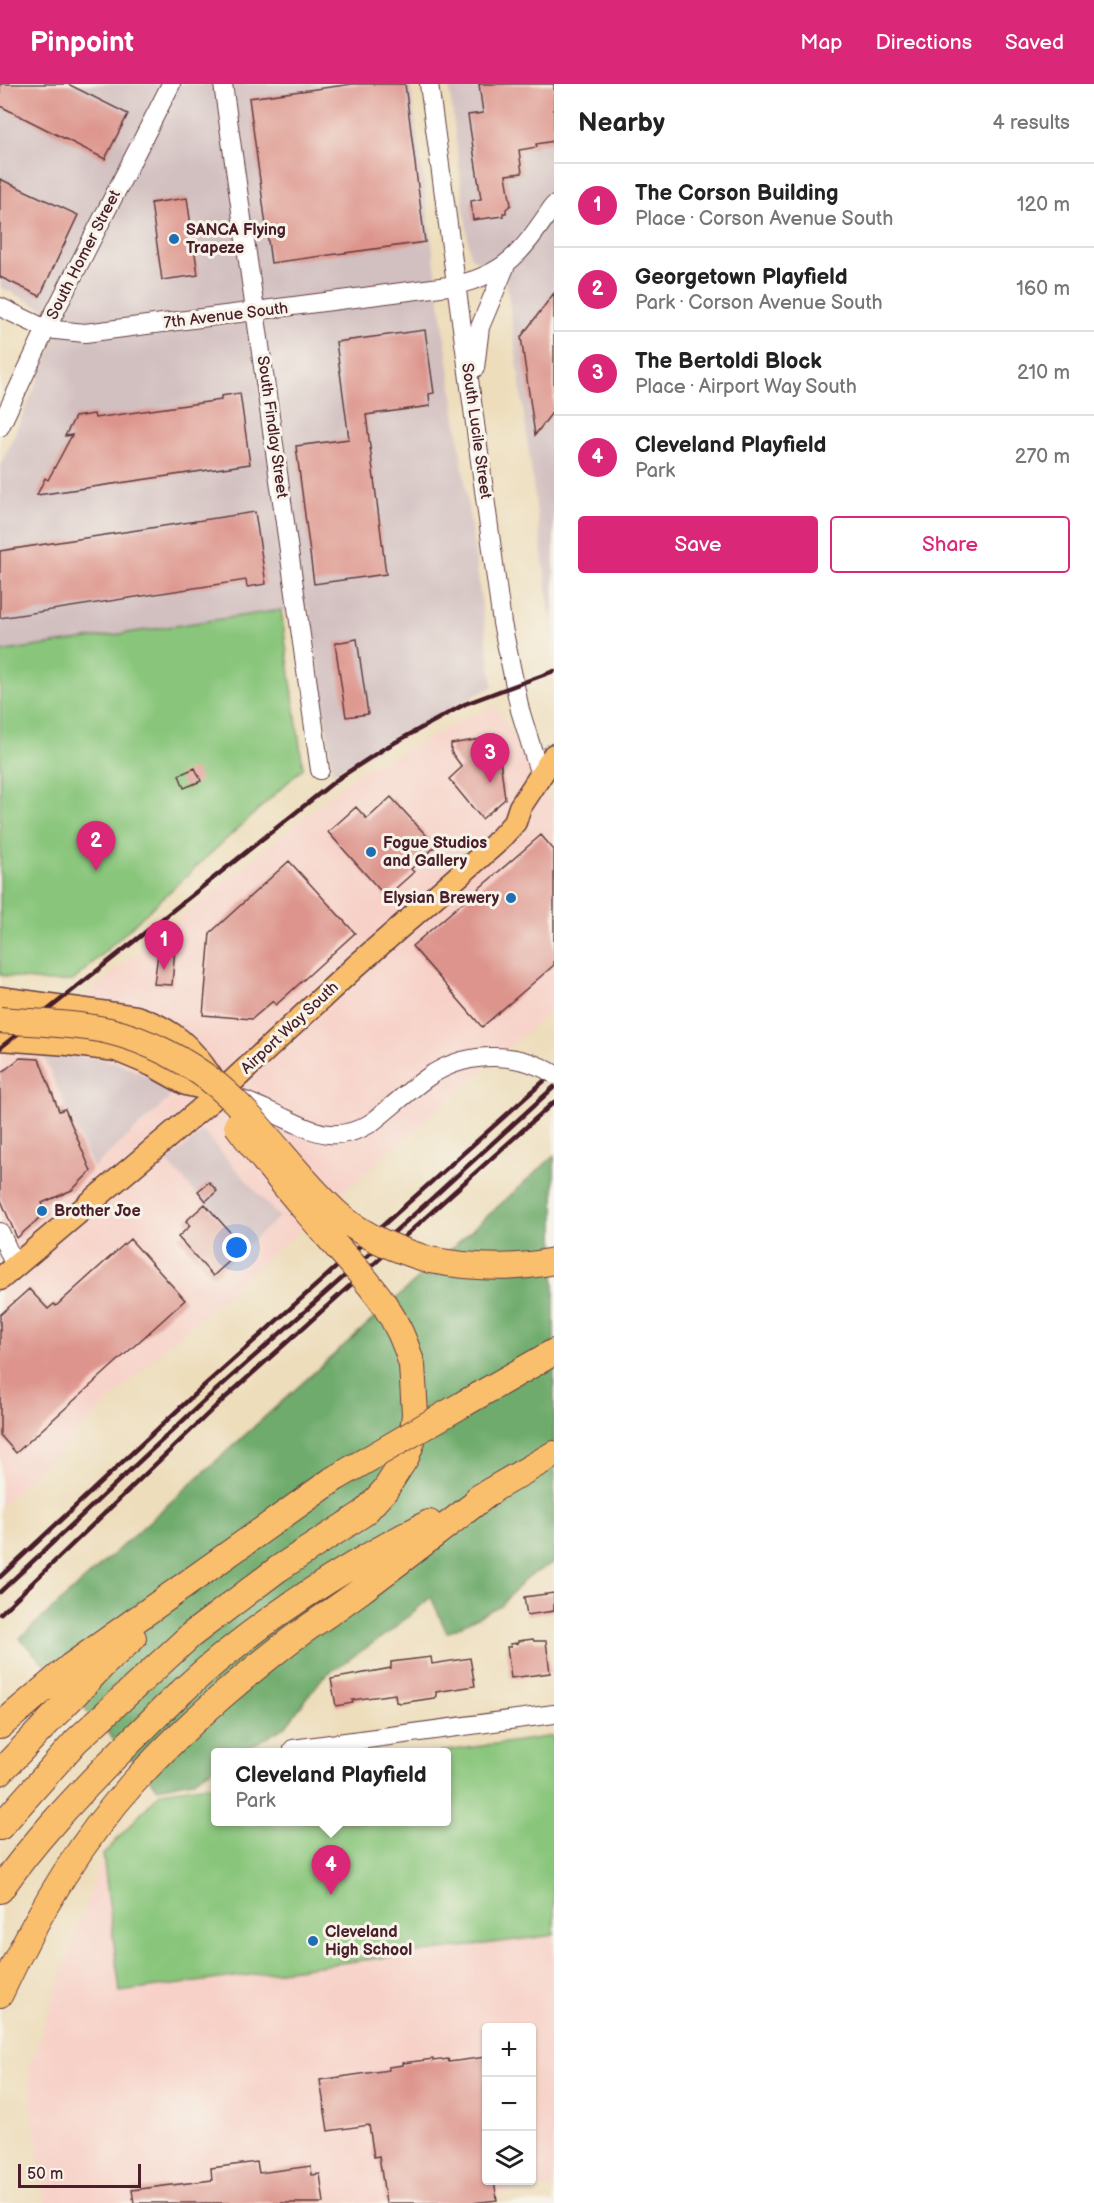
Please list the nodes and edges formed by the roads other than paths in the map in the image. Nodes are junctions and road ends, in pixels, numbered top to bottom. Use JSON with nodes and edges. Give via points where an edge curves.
{"nodes":[{"id":1,"x":171,"y":84,"type":"edge"},
{"id":2,"x":223,"y":84,"type":"edge"},
{"id":3,"x":429,"y":84,"type":"edge"},
{"id":4,"x":554,"y":206,"type":"edge"},
{"id":5,"x":506,"y":264,"type":"junction"},
{"id":6,"x":456,"y":285,"type":"junction"},
{"id":7,"x":0,"y":308,"type":"edge"},
{"id":8,"x":255,"y":312,"type":"junction"},
{"id":9,"x":46,"y":328,"type":"junction"},
{"id":10,"x":473,"y":410,"type":"junction"},
{"id":11,"x":0,"y":427,"type":"edge"},
{"id":12,"x":554,"y":755,"type":"edge"},
{"id":13,"x":320,"y":770,"type":"dead end"},
{"id":14,"x":540,"y":775,"type":"junction"},
{"id":15,"x":0,"y":998,"type":"edge"},
{"id":16,"x":0,"y":1020,"type":"edge"},
{"id":17,"x":0,"y":1039,"type":"edge"},
{"id":18,"x":196,"y":1070,"type":"junction"},
{"id":19,"x":554,"y":1074,"type":"edge"},
{"id":20,"x":221,"y":1092,"type":"junction"},
{"id":21,"x":0,"y":1232,"type":"edge"},
{"id":22,"x":554,"y":1261,"type":"edge"},
{"id":23,"x":7,"y":1273,"type":"edge"},
{"id":24,"x":554,"y":1352,"type":"edge"},
{"id":25,"x":554,"y":1454,"type":"edge"},
{"id":26,"x":493,"y":1490,"type":"junction"},
{"id":27,"x":224,"y":1555,"type":"junction"},
{"id":28,"x":554,"y":1714,"type":"edge"},
{"id":29,"x":0,"y":1726,"type":"edge"},
{"id":30,"x":300,"y":1748,"type":"edge"},
{"id":31,"x":0,"y":1772,"type":"edge"},
{"id":32,"x":0,"y":1827,"type":"edge"},
{"id":33,"x":0,"y":1890,"type":"edge"},
{"id":34,"x":0,"y":1994,"type":"edge"}],
"edges":[{"from":1,"to":9,"type":"street","name":"South Homer Street"},
{"from":2,"to":8,"type":"street","name":"South Findlay Street"},
{"from":3,"to":6,"type":"street","name":"South Lucile Street"},
{"from":4,"to":5,"type":"street"},
{"from":5,"to":6,"type":"street","name":"7th Avenue South","via":[[476,281]]},
{"from":5,"to":10,"type":"street","via":[[480,327]]},
{"from":6,"to":8,"type":"street","name":"7th Avenue South"},
{"from":6,"to":10,"type":"street","name":"South Lucile Street"},
{"from":7,"to":9,"type":"street","name":"7th Avenue South"},
{"from":8,"to":9,"type":"street","name":"7th Avenue South","via":[[109,332]]},
{"from":8,"to":13,"type":"street","name":"South Findlay Street"},
{"from":9,"to":11,"type":"street","name":"South Homer Street"},
{"from":10,"to":14,"type":"street","name":"South Lucile Street","via":[[502,623],[520,710]]},
{"from":12,"to":14,"type":"main road","name":"Airport Way South"},
{"from":14,"to":20,"type":"main road","name":"Airport Way South","via":[[515,822],[500,839]]},
{"from":15,"to":20,"type":"main road","via":[[151,1022],[182,1040]]},
{"from":16,"to":18,"type":"highway","bridge":true,"via":[[110,1031],[160,1050]]},
{"from":17,"to":20,"type":"main road","via":[[116,1050],[186,1084]]},
{"from":18,"to":22,"type":"highway","bridge":true,"via":[[219,1087],[340,1215],[380,1242],[455,1265],[490,1268]]},
{"from":18,"to":32,"type":"highway","bridge":true,"via":[[259,1156],[379,1296],[402,1333],[412,1365],[412,1441],[385,1490],[364,1513],[278,1569],[191,1635],[76,1741]]},
{"from":19,"to":20,"type":"street","bridge":true,"via":[[540,1065],[504,1057],[466,1060],[432,1074],[360,1130],[333,1136],[316,1133]]},
{"from":20,"to":23,"type":"main road","name":"Airport Way South"},
{"from":21,"to":23,"type":"street"},
{"from":24,"to":27,"type":"highway","bridge":true,"via":[[334,1479]]},
{"from":25,"to":26,"type":"highway"},
{"from":26,"to":33,"type":"highway","via":[[337,1575],[228,1651],[164,1708],[63,1810]]},
{"from":26,"to":34,"type":"highway","via":[[288,1642],[147,1769],[98,1827],[65,1876]]},
{"from":27,"to":29,"type":"highway","via":[[70,1666]]},
{"from":27,"to":31,"type":"highway","via":[[105,1664]]},
{"from":28,"to":30,"type":"street"}]}
